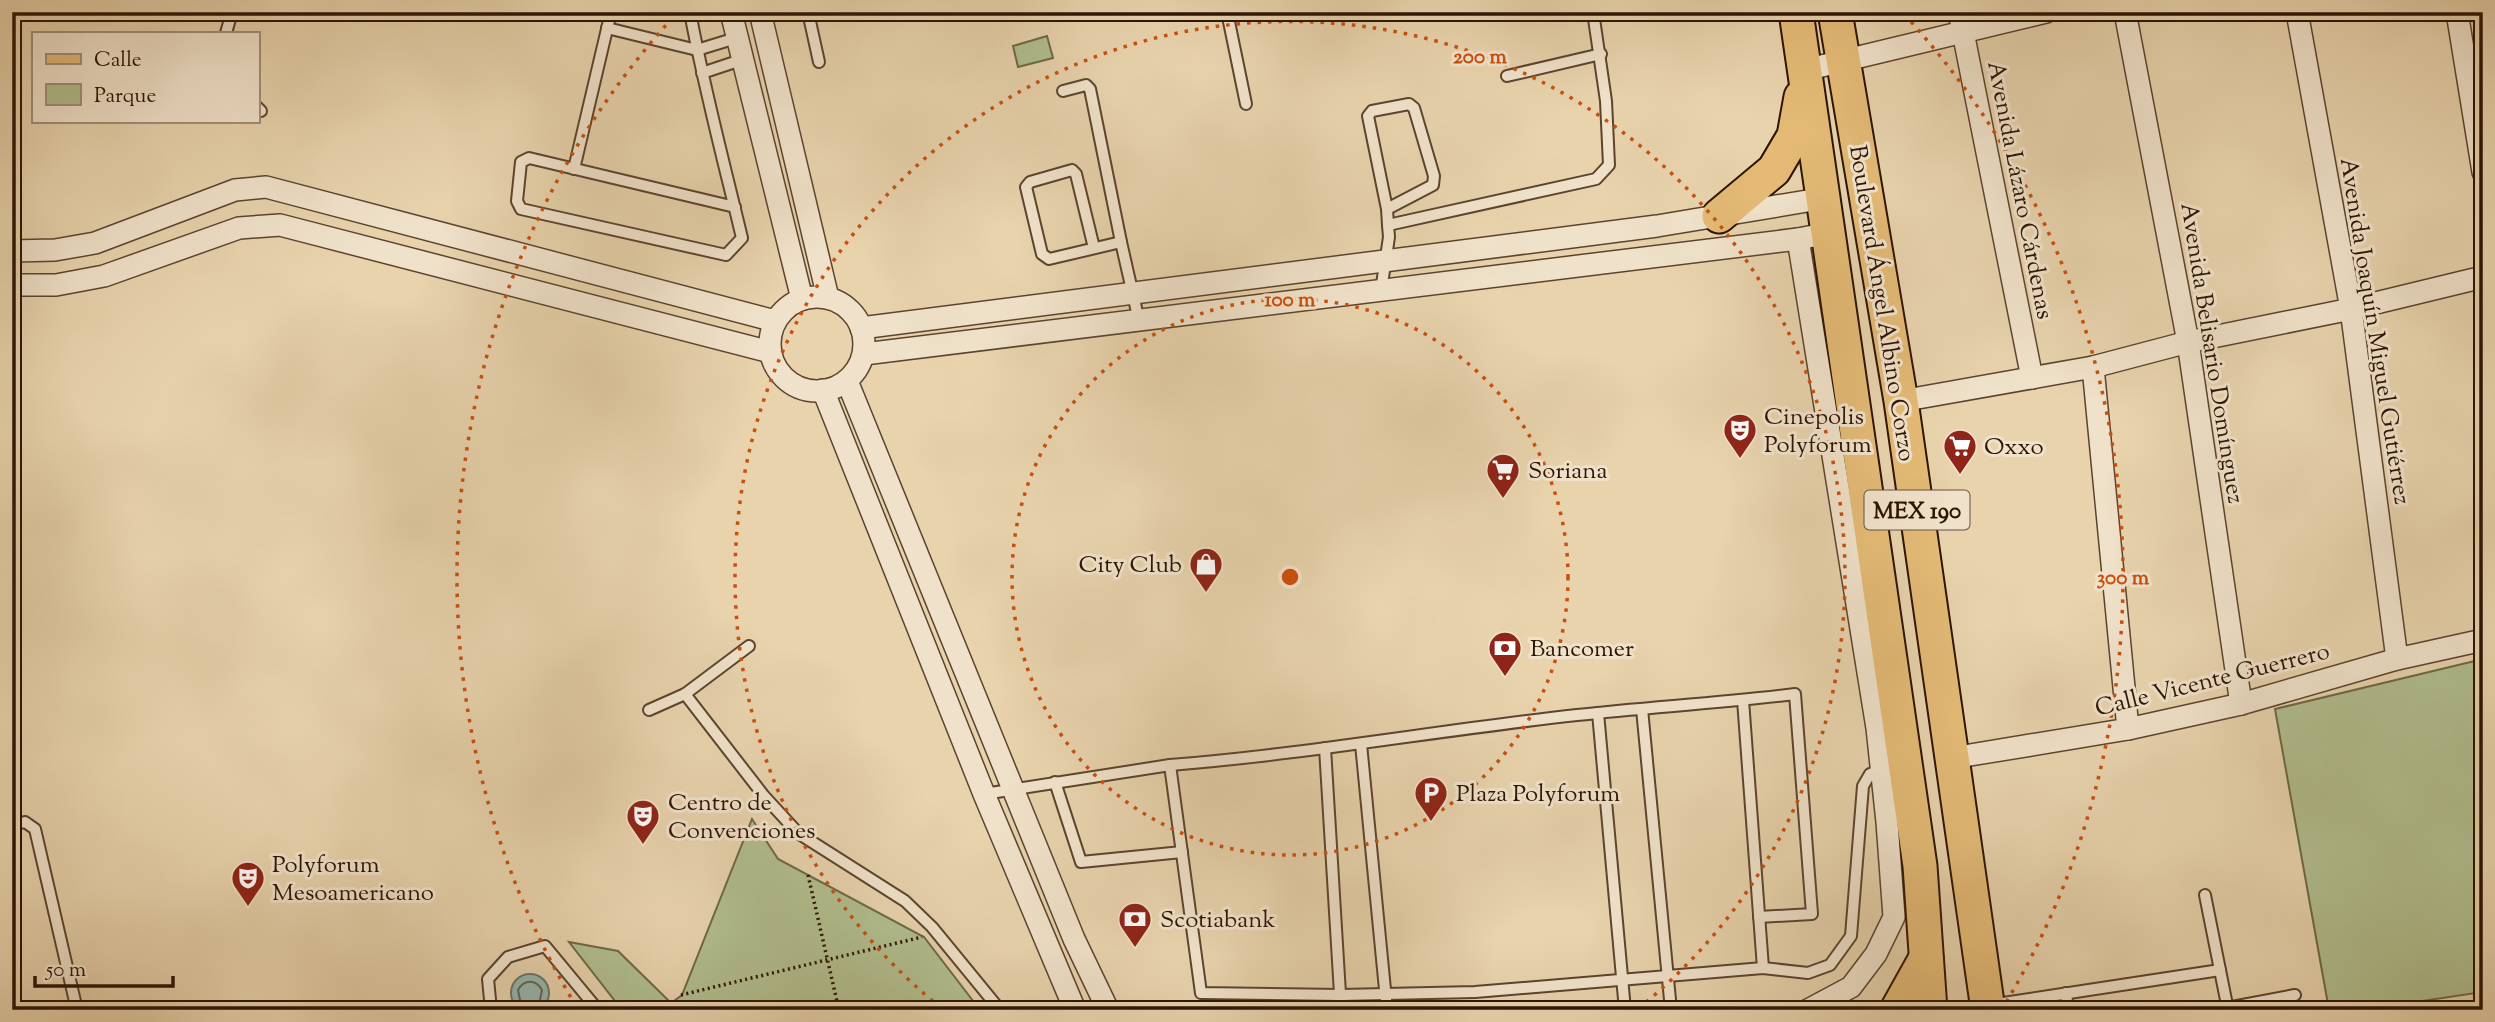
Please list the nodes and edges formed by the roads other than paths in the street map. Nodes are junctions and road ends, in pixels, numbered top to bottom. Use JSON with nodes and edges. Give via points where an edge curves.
{"nodes":[{"id":1,"x":232,"y":12,"type":"edge"},
{"id":2,"x":611,"y":12,"type":"edge"},
{"id":3,"x":690,"y":12,"type":"edge"},
{"id":4,"x":731,"y":12,"type":"edge"},
{"id":5,"x":760,"y":12,"type":"edge"},
{"id":6,"x":808,"y":12,"type":"edge"},
{"id":7,"x":1227,"y":12,"type":"edge"},
{"id":8,"x":1593,"y":12,"type":"edge"},
{"id":9,"x":1797,"y":12,"type":"edge"},
{"id":10,"x":1835,"y":12,"type":"edge"},
{"id":11,"x":2046,"y":12,"type":"edge"},
{"id":12,"x":2125,"y":12,"type":"edge"},
{"id":13,"x":2297,"y":12,"type":"edge"},
{"id":14,"x":2457,"y":12,"type":"edge"},
{"id":15,"x":1961,"y":22,"type":"edge"},
{"id":16,"x":607,"y":28,"type":"junction"},
{"id":17,"x":226,"y":32,"type":"edge"},
{"id":18,"x":736,"y":38,"type":"junction"},
{"id":19,"x":697,"y":50,"type":"junction"},
{"id":20,"x":1601,"y":54,"type":"junction"},
{"id":21,"x":741,"y":60,"type":"junction"},
{"id":22,"x":1842,"y":61,"type":"junction"},
{"id":23,"x":819,"y":62,"type":"dead end"},
{"id":24,"x":1805,"y":70,"type":"junction"},
{"id":25,"x":702,"y":73,"type":"junction"},
{"id":26,"x":1507,"y":76,"type":"dead end"},
{"id":27,"x":1063,"y":90,"type":"dead end"},
{"id":28,"x":1246,"y":104,"type":"dead end"},
{"id":29,"x":574,"y":169,"type":"junction"},
{"id":30,"x":2483,"y":172,"type":"edge"},
{"id":31,"x":1825,"y":198,"type":"junction"},
{"id":32,"x":735,"y":207,"type":"junction"},
{"id":33,"x":1387,"y":209,"type":"junction"},
{"id":34,"x":1719,"y":216,"type":"junction"},
{"id":35,"x":1388,"y":225,"type":"junction"},
{"id":36,"x":1813,"y":236,"type":"junction"},
{"id":37,"x":1121,"y":242,"type":"junction"},
{"id":38,"x":1094,"y":248,"type":"junction"},
{"id":39,"x":12,"y":251,"type":"edge"},
{"id":40,"x":1385,"y":260,"type":"junction"},
{"id":41,"x":2483,"y":277,"type":"edge"},
{"id":42,"x":12,"y":285,"type":"edge"},
{"id":43,"x":1381,"y":291,"type":"junction"},
{"id":44,"x":1132,"y":292,"type":"junction"},
{"id":45,"x":828,"y":298,"type":"junction"},
{"id":46,"x":802,"y":299,"type":"junction"},
{"id":47,"x":2351,"y":309,"type":"junction"},
{"id":48,"x":775,"y":321,"type":"junction"},
{"id":49,"x":1139,"y":321,"type":"junction"},
{"id":50,"x":861,"y":328,"type":"junction"},
{"id":51,"x":2188,"y":342,"type":"junction"},
{"id":52,"x":771,"y":352,"type":"junction"},
{"id":53,"x":863,"y":354,"type":"junction"},
{"id":54,"x":2093,"y":368,"type":"junction"},
{"id":55,"x":2032,"y":378,"type":"junction"},
{"id":56,"x":847,"y":381,"type":"junction"},
{"id":57,"x":823,"y":390,"type":"junction"},
{"id":58,"x":1901,"y":401,"type":"junction"},
{"id":59,"x":1852,"y":406,"type":"junction"},
{"id":60,"x":1839,"y":488,"type":"junction"},
{"id":61,"x":2483,"y":640,"type":"edge"},
{"id":62,"x":749,"y":646,"type":"dead end"},
{"id":63,"x":2397,"y":659,"type":"junction"},
{"id":64,"x":685,"y":694,"type":"junction"},
{"id":65,"x":1743,"y":700,"type":"junction"},
{"id":66,"x":2241,"y":704,"type":"junction"},
{"id":67,"x":1642,"y":709,"type":"junction"},
{"id":68,"x":649,"y":710,"type":"dead end"},
{"id":69,"x":1598,"y":713,"type":"junction"},
{"id":70,"x":2128,"y":729,"type":"junction"},
{"id":71,"x":1361,"y":744,"type":"junction"},
{"id":72,"x":1325,"y":748,"type":"junction"},
{"id":73,"x":1952,"y":758,"type":"junction"},
{"id":74,"x":1170,"y":765,"type":"junction"},
{"id":75,"x":1882,"y":769,"type":"junction"},
{"id":76,"x":1055,"y":782,"type":"junction"},
{"id":77,"x":1012,"y":788,"type":"junction"},
{"id":78,"x":984,"y":794,"type":"junction"},
{"id":79,"x":12,"y":825,"type":"edge"},
{"id":80,"x":1917,"y":845,"type":"junction"},
{"id":81,"x":1182,"y":852,"type":"junction"},
{"id":82,"x":2205,"y":895,"type":"dead end"},
{"id":83,"x":1759,"y":917,"type":"junction"},
{"id":84,"x":1926,"y":958,"type":"junction"},
{"id":85,"x":1763,"y":968,"type":"junction"},
{"id":86,"x":2220,"y":970,"type":"junction"},
{"id":87,"x":1668,"y":976,"type":"junction"},
{"id":88,"x":1621,"y":980,"type":"junction"},
{"id":89,"x":1385,"y":993,"type":"junction"},
{"id":90,"x":2066,"y":993,"type":"junction"},
{"id":91,"x":1341,"y":995,"type":"junction"},
{"id":92,"x":2295,"y":995,"type":"dead end"},
{"id":93,"x":1988,"y":1008,"type":"edge"},
{"id":94,"x":2224,"y":1009,"type":"edge"},
{"id":95,"x":77,"y":1010,"type":"edge"},
{"id":96,"x":491,"y":1010,"type":"edge"},
{"id":97,"x":598,"y":1010,"type":"edge"},
{"id":98,"x":1000,"y":1010,"type":"edge"},
{"id":99,"x":1075,"y":1010,"type":"edge"},
{"id":100,"x":1108,"y":1010,"type":"edge"},
{"id":101,"x":1341,"y":1010,"type":"edge"},
{"id":102,"x":1387,"y":1010,"type":"edge"},
{"id":103,"x":1625,"y":1010,"type":"edge"},
{"id":104,"x":1671,"y":1010,"type":"edge"},
{"id":105,"x":1808,"y":1010,"type":"edge"},
{"id":106,"x":1897,"y":1010,"type":"edge"},
{"id":107,"x":1930,"y":1010,"type":"edge"},
{"id":108,"x":2068,"y":1010,"type":"edge"}],
"edges":[{"from":1,"to":17,"type":"lane"},
{"from":2,"to":16,"type":"lane"},
{"from":3,"to":19,"type":"lane"},
{"from":4,"to":18,"type":"street"},
{"from":5,"to":45,"type":"street"},
{"from":6,"to":23,"type":"lane"},
{"from":7,"to":28,"type":"lane"},
{"from":8,"to":20,"type":"lane"},
{"from":9,"to":24,"type":"main road","name":"Boulevard Ángel Albino Corzo","number":"MEX 190"},
{"from":10,"to":22,"type":"main road","name":"Boulevard Ángel Albino Corzo","number":"MEX 190"},
{"from":11,"to":15,"type":"street"},
{"from":12,"to":51,"type":"street","name":"Avenida Belisario Domínguez"},
{"from":13,"to":47,"type":"street","name":"Avenida Joaquín Miguel Gutiérrez"},
{"from":14,"to":30,"type":"street"},
{"from":15,"to":22,"type":"street"},
{"from":15,"to":55,"type":"street","name":"Avenida Lázaro Cárdenas"},
{"from":16,"to":19,"type":"lane"},
{"from":16,"to":29,"type":"lane"},
{"from":18,"to":19,"type":"lane"},
{"from":18,"to":21,"type":"street"},
{"from":19,"to":25,"type":"lane"},
{"from":20,"to":26,"type":"lane"},
{"from":20,"to":35,"type":"lane","via":[[1609,165],[1596,179]]},
{"from":21,"to":25,"type":"lane"},
{"from":21,"to":46,"type":"street"},
{"from":22,"to":24,"type":"street"},
{"from":22,"to":58,"type":"main road","name":"Boulevard Ángel Albino Corzo","number":"MEX 190"},
{"from":24,"to":31,"type":"main road","name":"Boulevard Ángel Albino Corzo","number":"MEX 190"},
{"from":24,"to":34,"type":"main road","via":[[1794,136],[1774,170]]},
{"from":25,"to":32,"type":"lane"},
{"from":27,"to":37,"type":"lane","via":[[1086,85],[1090,89]]},
{"from":29,"to":32,"type":"lane"},
{"from":29,"to":32,"type":"lane","via":[[529,158],[522,163],[517,201],[522,209],[726,256],[742,238]]},
{"from":31,"to":34,"type":"street"},
{"from":31,"to":36,"type":"main road","name":"Boulevard Ángel Albino Corzo","number":"MEX 190"},
{"from":33,"to":33,"type":"lane","via":[[1368,116],[1372,111],[1409,104],[1414,108],[1433,185]]},
{"from":33,"to":35,"type":"lane"},
{"from":34,"to":40,"type":"street"},
{"from":35,"to":40,"type":"lane"},
{"from":36,"to":43,"type":"street"},
{"from":36,"to":59,"type":"main road","name":"Boulevard Ángel Albino Corzo","number":"MEX 190"},
{"from":36,"to":60,"type":"street"},
{"from":37,"to":38,"type":"lane"},
{"from":37,"to":44,"type":"lane"},
{"from":38,"to":38,"type":"lane","via":[[1076,174],[1072,170],[1030,182],[1026,187],[1042,254],[1049,259]]},
{"from":39,"to":48,"type":"street","via":[[95,243],[235,190],[266,187]]},
{"from":40,"to":43,"type":"lane"},
{"from":40,"to":44,"type":"street"},
{"from":41,"to":47,"type":"street"},
{"from":42,"to":52,"type":"street","via":[[56,285],[104,276],[239,228],[281,225]]},
{"from":43,"to":49,"type":"street"},
{"from":44,"to":49,"type":"lane"},
{"from":44,"to":50,"type":"street"},
{"from":45,"to":46,"type":"street"},
{"from":45,"to":50,"type":"street","via":[[849,309]]},
{"from":46,"to":48,"type":"street"},
{"from":47,"to":51,"type":"street"},
{"from":47,"to":63,"type":"street","name":"Avenida Joaquín Miguel Gutiérrez"},
{"from":48,"to":52,"type":"street"},
{"from":49,"to":53,"type":"street"},
{"from":50,"to":53,"type":"street"},
{"from":51,"to":54,"type":"street"},
{"from":51,"to":66,"type":"street","name":"Avenida Belisario Domínguez"},
{"from":52,"to":57,"type":"street","via":[[778,370],[791,384],[808,391]]},
{"from":53,"to":56,"type":"street"},
{"from":54,"to":55,"type":"street"},
{"from":54,"to":70,"type":"street"},
{"from":55,"to":58,"type":"street"},
{"from":56,"to":57,"type":"street"},
{"from":56,"to":77,"type":"street"},
{"from":57,"to":78,"type":"street"},
{"from":58,"to":73,"type":"main road","name":"Boulevard Ángel Albino Corzo","number":"MEX 190"},
{"from":59,"to":60,"type":"main road","via":[[1843,425],[1847,470]]},
{"from":59,"to":80,"type":"main road","name":"Boulevard Ángel Albino Corzo","number":"MEX 190"},
{"from":60,"to":75,"type":"street"},
{"from":61,"to":63,"type":"street","name":"Calle Vicente Guerrero"},
{"from":62,"to":64,"type":"lane"},
{"from":63,"to":66,"type":"street","name":"Calle Vicente Guerrero"},
{"from":64,"to":68,"type":"lane"},
{"from":64,"to":98,"type":"lane","via":[[798,833],[905,901]]},
{"from":65,"to":67,"type":"lane"},
{"from":65,"to":83,"type":"lane"},
{"from":65,"to":83,"type":"lane","via":[[1794,694],[1812,914]]},
{"from":66,"to":70,"type":"street","name":"Calle Vicente Guerrero"},
{"from":67,"to":69,"type":"lane"},
{"from":67,"to":87,"type":"lane"},
{"from":69,"to":71,"type":"lane"},
{"from":69,"to":88,"type":"lane"},
{"from":70,"to":73,"type":"street","name":"Calle Vicente Guerrero"},
{"from":71,"to":72,"type":"lane"},
{"from":71,"to":89,"type":"lane"},
{"from":72,"to":74,"type":"lane"},
{"from":72,"to":91,"type":"lane"},
{"from":73,"to":93,"type":"main road","name":"Boulevard Ángel Albino Corzo","number":"MEX 190"},
{"from":74,"to":76,"type":"lane"},
{"from":74,"to":81,"type":"lane"},
{"from":75,"to":80,"type":"main road","via":[[1897,787]]},
{"from":75,"to":85,"type":"lane","via":[[1870,774],[1863,786],[1851,936],[1830,965],[1808,973]]},
{"from":75,"to":105,"type":"street","via":[[1894,917],[1876,954],[1851,987]]},
{"from":76,"to":77,"type":"lane"},
{"from":76,"to":81,"type":"lane","via":[[1082,862]]},
{"from":77,"to":78,"type":"lane"},
{"from":77,"to":100,"type":"street"},
{"from":78,"to":99,"type":"street"},
{"from":79,"to":95,"type":"lane","via":[[25,822],[35,829]]},
{"from":80,"to":84,"type":"main road","name":"Boulevard Ángel Albino Corzo","number":"MEX 190"},
{"from":81,"to":91,"type":"lane","via":[[1201,993]]},
{"from":82,"to":86,"type":"lane"},
{"from":83,"to":85,"type":"lane"},
{"from":84,"to":106,"type":"main road"},
{"from":84,"to":107,"type":"main road","name":"Boulevard Ángel Albino Corzo","number":"MEX 190"},
{"from":85,"to":87,"type":"lane"},
{"from":86,"to":90,"type":"lane"},
{"from":86,"to":94,"type":"lane"},
{"from":87,"to":88,"type":"lane"},
{"from":87,"to":104,"type":"lane"},
{"from":88,"to":89,"type":"lane","via":[[1475,992]]},
{"from":88,"to":103,"type":"lane"},
{"from":89,"to":91,"type":"lane"},
{"from":89,"to":102,"type":"lane"},
{"from":90,"to":93,"type":"lane"},
{"from":90,"to":108,"type":"lane"},
{"from":91,"to":101,"type":"lane"},
{"from":92,"to":94,"type":"lane"},
{"from":96,"to":97,"type":"lane","via":[[488,979],[508,957],[545,946]]}]}
